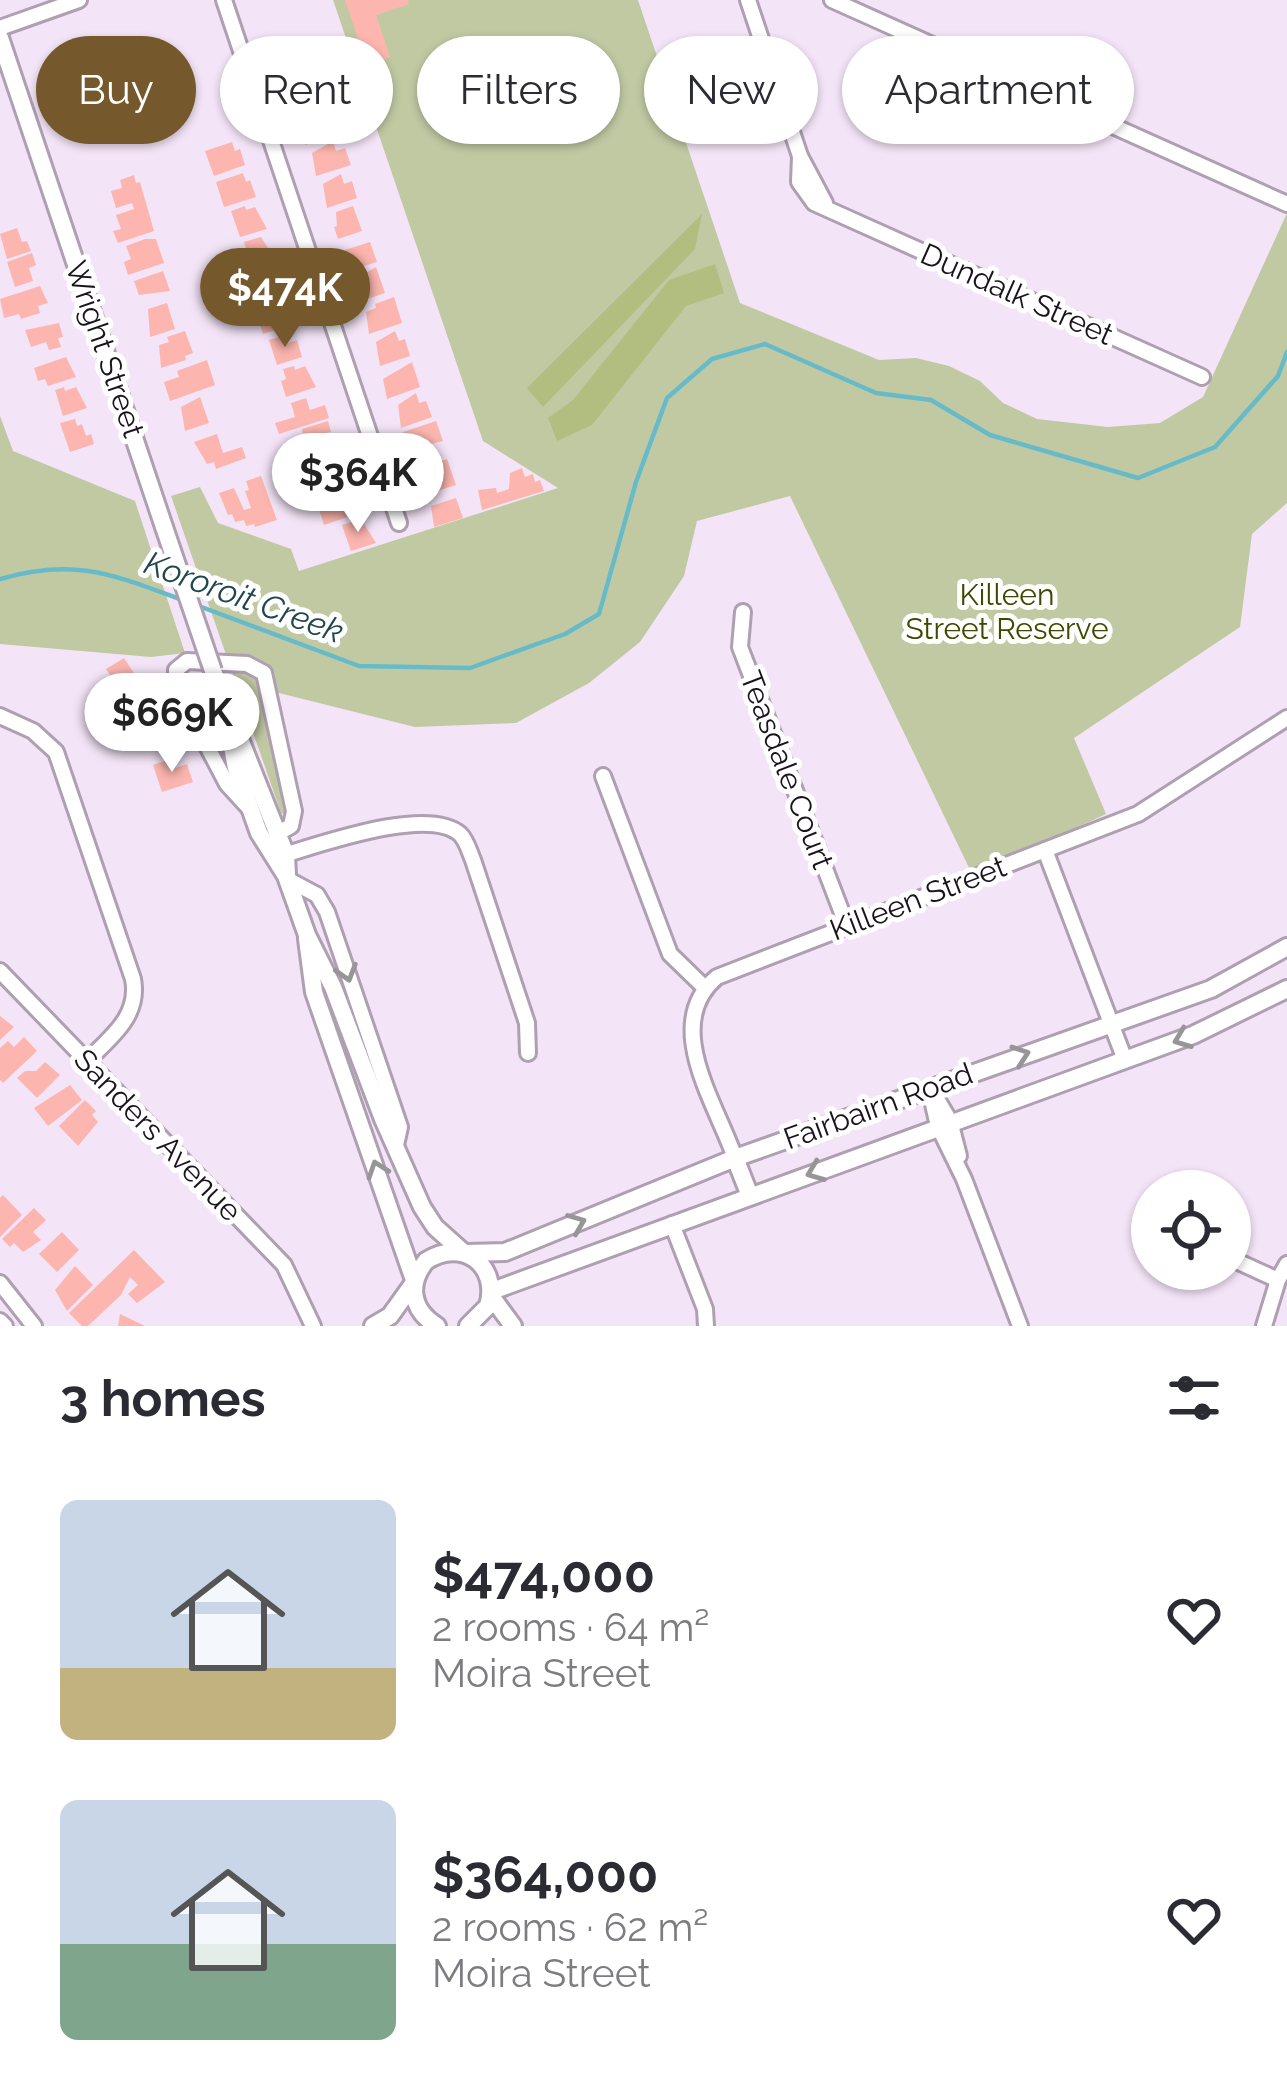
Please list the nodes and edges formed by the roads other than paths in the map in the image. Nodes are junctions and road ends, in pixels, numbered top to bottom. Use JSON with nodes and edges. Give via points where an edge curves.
{"nodes":[{"id":1,"x":79,"y":0,"type":"edge"},
{"id":2,"x":224,"y":0,"type":"edge"},
{"id":3,"x":748,"y":0,"type":"edge"},
{"id":4,"x":832,"y":0,"type":"edge"},
{"id":5,"x":0,"y":28,"type":"edge"},
{"id":6,"x":0,"y":38,"type":"edge"},
{"id":7,"x":1287,"y":204,"type":"edge"},
{"id":8,"x":1202,"y":377,"type":"dead end"},
{"id":9,"x":399,"y":524,"type":"dead end"},
{"id":10,"x":743,"y":612,"type":"dead end"},
{"id":11,"x":224,"y":704,"type":"junction"},
{"id":12,"x":0,"y":716,"type":"edge"},
{"id":13,"x":1287,"y":718,"type":"edge"},
{"id":14,"x":603,"y":776,"type":"dead end"},
{"id":15,"x":251,"y":811,"type":"junction"},
{"id":16,"x":278,"y":833,"type":"junction"},
{"id":17,"x":319,"y":848,"type":"junction"},
{"id":18,"x":1045,"y":850,"type":"junction"},
{"id":19,"x":280,"y":856,"type":"junction"},
{"id":20,"x":287,"y":878,"type":"junction"},
{"id":21,"x":847,"y":926,"type":"junction"},
{"id":22,"x":307,"y":935,"type":"junction"},
{"id":23,"x":1287,"y":947,"type":"edge"},
{"id":24,"x":0,"y":971,"type":"edge"},
{"id":25,"x":705,"y":988,"type":"junction"},
{"id":26,"x":1287,"y":989,"type":"edge"},
{"id":27,"x":1113,"y":1024,"type":"junction"},
{"id":28,"x":528,"y":1053,"type":"dead end"},
{"id":29,"x":1125,"y":1060,"type":"junction"},
{"id":30,"x":87,"y":1061,"type":"junction"},
{"id":31,"x":929,"y":1087,"type":"junction"},
{"id":32,"x":944,"y":1124,"type":"junction"},
{"id":33,"x":396,"y":1145,"type":"junction"},
{"id":34,"x":735,"y":1158,"type":"junction"},
{"id":35,"x":750,"y":1196,"type":"junction"},
{"id":36,"x":672,"y":1224,"type":"junction"},
{"id":37,"x":465,"y":1252,"type":"junction"},
{"id":38,"x":1287,"y":1264,"type":"edge"},
{"id":39,"x":1251,"y":1268,"type":"edge"},
{"id":40,"x":1277,"y":1280,"type":"junction"},
{"id":41,"x":414,"y":1282,"type":"junction"},
{"id":42,"x":0,"y":1283,"type":"edge"},
{"id":43,"x":492,"y":1293,"type":"junction"},
{"id":44,"x":34,"y":1326,"type":"edge"},
{"id":45,"x":310,"y":1326,"type":"edge"},
{"id":46,"x":374,"y":1326,"type":"edge"},
{"id":47,"x":437,"y":1326,"type":"edge"},
{"id":48,"x":468,"y":1326,"type":"edge"},
{"id":49,"x":513,"y":1326,"type":"edge"},
{"id":50,"x":706,"y":1326,"type":"edge"},
{"id":51,"x":1020,"y":1326,"type":"edge"},
{"id":52,"x":1264,"y":1326,"type":"edge"}],
"edges":[{"from":1,"to":5,"type":"street"},
{"from":2,"to":9,"type":"street"},
{"from":3,"to":8,"type":"street","name":"Dundalk Street","via":[[800,156],[832,211]]},
{"from":4,"to":7,"type":"street"},
{"from":6,"to":11,"type":"street","name":"Wright Street","bridge":true},
{"from":10,"to":21,"type":"street","name":"Teasdale Court","via":[[740,647]]},
{"from":11,"to":15,"type":"street","name":"Wright Street"},
{"from":11,"to":16,"type":"street","name":"Wright Street"},
{"from":12,"to":30,"type":"street","via":[[33,730],[56,752],[133,979],[127,1019]]},
{"from":13,"to":18,"type":"street","name":"Killeen Street","via":[[1138,814]]},
{"from":14,"to":25,"type":"street","via":[[670,954]]},
{"from":15,"to":16,"type":"street"},
{"from":15,"to":16,"type":"street","name":"Wright Street","via":[[226,784],[176,687],[176,670],[189,660],[264,673],[294,814]]},
{"from":15,"to":19,"type":"street","name":"Wright Street","via":[[261,839]]},
{"from":16,"to":19,"type":"street","name":"Wright Street"},
{"from":17,"to":19,"type":"street"},
{"from":17,"to":20,"type":"street"},
{"from":17,"to":28,"type":"street","via":[[388,825],[432,824],[460,835],[527,1023]]},
{"from":18,"to":21,"type":"street","name":"Killeen Street"},
{"from":18,"to":27,"type":"street"},
{"from":19,"to":20,"type":"street","name":"Wright Street"},
{"from":20,"to":22,"type":"street","name":"Wright Street"},
{"from":20,"to":33,"type":"street","name":"Wright Street","one_way":true,"via":[[326,911],[400,1126]]},
{"from":21,"to":25,"type":"street","name":"Killeen Street","via":[[732,968]]},
{"from":22,"to":33,"type":"street","name":"Wright Street"},
{"from":41,"to":22,"type":"street","name":"Wright Street","one_way":true,"via":[[314,992]]},
{"from":23,"to":27,"type":"street","name":"Fairbairn Road","via":[[1231,981]]},
{"from":24,"to":30,"type":"street","name":"Sanders Avenue"},
{"from":25,"to":34,"type":"street","via":[[691,1038]]},
{"from":26,"to":29,"type":"street","name":"Fairbairn Road","one_way":true},
{"from":27,"to":29,"type":"street"},
{"from":31,"to":27,"type":"street","name":"Fairbairn Road","one_way":true},
{"from":29,"to":32,"type":"street","name":"Fairbairn Road"},
{"from":30,"to":45,"type":"street","name":"Sanders Avenue","via":[[284,1265]]},
{"from":31,"to":32,"type":"street"},
{"from":31,"to":34,"type":"street","name":"Fairbairn Road"},
{"from":32,"to":35,"type":"street","name":"Fairbairn Road","one_way":true},
{"from":32,"to":51,"type":"street"},
{"from":33,"to":37,"type":"street","name":"Wright Street","via":[[428,1219]]},
{"from":34,"to":35,"type":"street"},
{"from":37,"to":34,"type":"street","name":"Fairbairn Road","one_way":true,"via":[[505,1252]]},
{"from":35,"to":36,"type":"street","name":"Fairbairn Road"},
{"from":36,"to":43,"type":"street","name":"Fairbairn Road"},
{"from":36,"to":50,"type":"street"},
{"from":37,"to":41,"type":"street","name":"Fairbairn Road","via":[[435,1254]]},
{"from":37,"to":43,"type":"street","name":"Wright Street","via":[[484,1266]]},
{"from":38,"to":40,"type":"street"},
{"from":39,"to":40,"type":"street"},
{"from":40,"to":52,"type":"street"},
{"from":41,"to":46,"type":"street"},
{"from":41,"to":47,"type":"street","name":"Wright Street","via":[[418,1310]]},
{"from":42,"to":44,"type":"street"},
{"from":43,"to":48,"type":"street"},
{"from":43,"to":49,"type":"street"}]}
